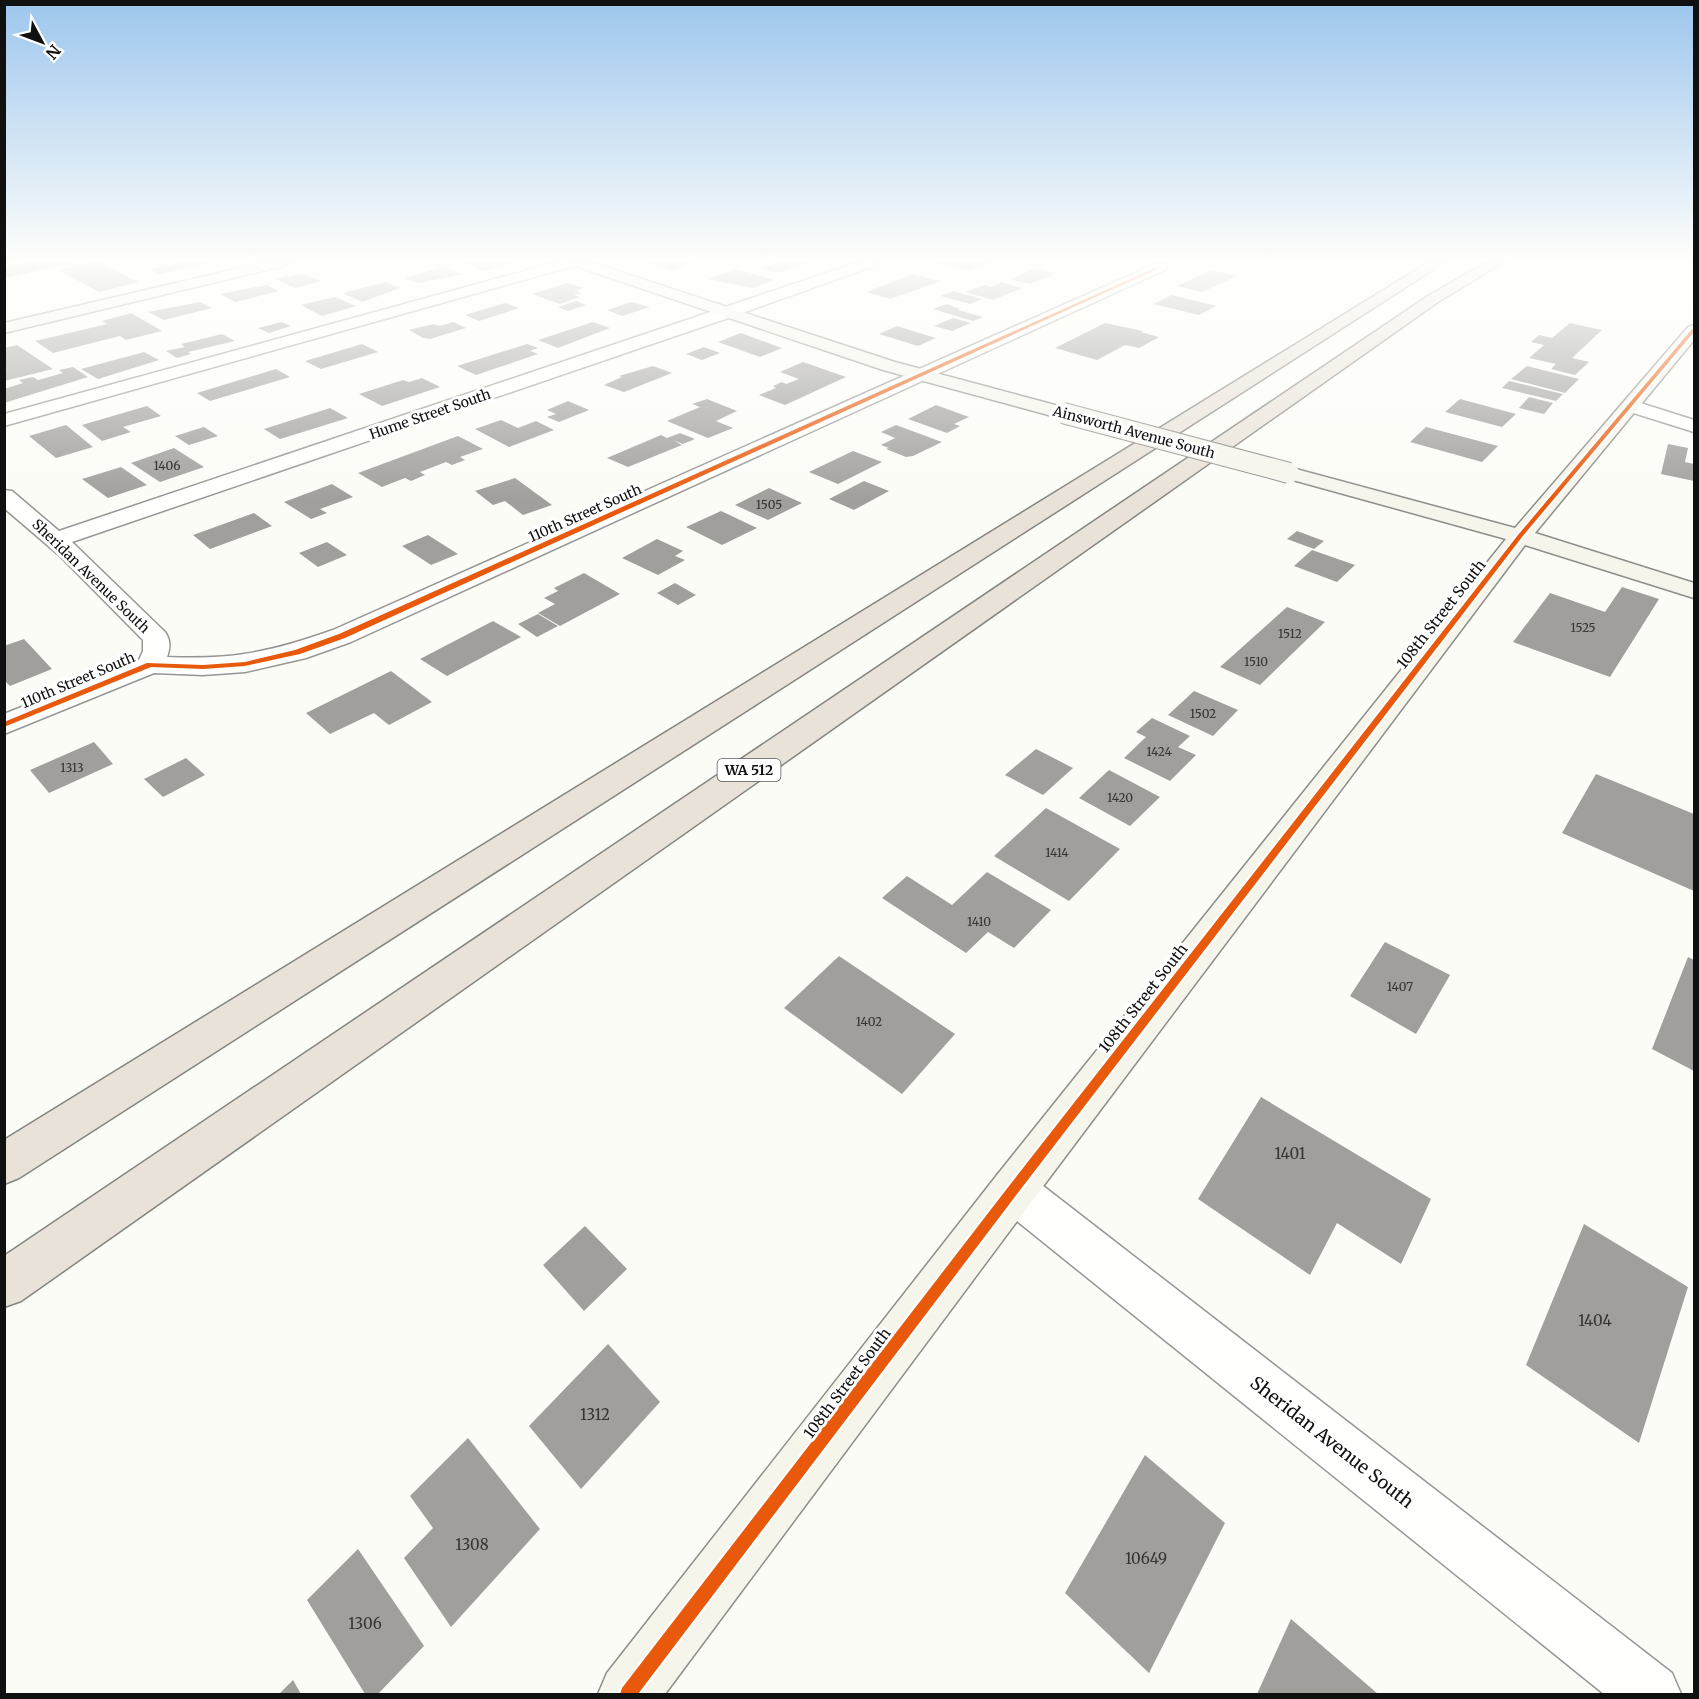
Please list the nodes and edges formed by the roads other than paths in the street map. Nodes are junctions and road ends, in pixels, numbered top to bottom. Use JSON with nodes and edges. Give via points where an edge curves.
{"nodes":[{"id":1,"x":287,"y":341,"type":"edge"},
{"id":2,"x":644,"y":341,"type":"edge"},
{"id":3,"x":815,"y":341,"type":"edge"},
{"id":4,"x":998,"y":341,"type":"edge"},
{"id":5,"x":1312,"y":341,"type":"edge"},
{"id":6,"x":1372,"y":341,"type":"edge"},
{"id":7,"x":1688,"y":341,"type":"edge"},
{"id":8,"x":922,"y":376,"type":"junction"},
{"id":9,"x":1645,"y":410,"type":"junction"},
{"id":10,"x":1695,"y":419,"type":"edge"},
{"id":11,"x":4,"y":420,"type":"edge"},
{"id":12,"x":1695,"y":426,"type":"edge"},
{"id":13,"x":4,"y":496,"type":"edge"},
{"id":14,"x":1520,"y":536,"type":"junction"},
{"id":15,"x":56,"y":540,"type":"junction"},
{"id":16,"x":1695,"y":591,"type":"edge"},
{"id":17,"x":150,"y":665,"type":"junction"},
{"id":18,"x":4,"y":725,"type":"edge"},
{"id":19,"x":4,"y":1164,"type":"edge"},
{"id":20,"x":1013,"y":1190,"type":"junction"},
{"id":21,"x":4,"y":1284,"type":"edge"},
{"id":22,"x":628,"y":1695,"type":"edge"},
{"id":23,"x":1651,"y":1695,"type":"edge"}],
"edges":[{"from":1,"to":11,"type":"street"},
{"from":2,"to":15,"type":"street","name":"Hume Street South"},
{"from":3,"to":8,"type":"street","name":"Ainsworth Avenue South"},
{"from":4,"to":8,"type":"street","name":"110th Street South"},
{"from":5,"to":19,"type":"highway"},
{"from":6,"to":21,"type":"highway","number":"WA 512"},
{"from":7,"to":9,"type":"street","name":"108th Street South"},
{"from":8,"to":14,"type":"street","name":"Ainsworth Avenue South","bridge":true},
{"from":8,"to":17,"type":"street","name":"110th Street South","via":[[342,636],[245,664]]},
{"from":9,"to":10,"type":"street"},
{"from":9,"to":12,"type":"street"},
{"from":9,"to":14,"type":"street","name":"108th Street South"},
{"from":13,"to":15,"type":"street","name":"Sheridan Avenue South"},
{"from":14,"to":16,"type":"street","name":"Ainsworth Avenue South"},
{"from":14,"to":20,"type":"street","name":"108th Street South"},
{"from":15,"to":17,"type":"street","name":"Sheridan Avenue South","via":[[156,638]]},
{"from":17,"to":18,"type":"street","name":"110th Street South"},
{"from":20,"to":22,"type":"street","name":"108th Street South"},
{"from":20,"to":23,"type":"street","name":"Sheridan Avenue South"}]}
